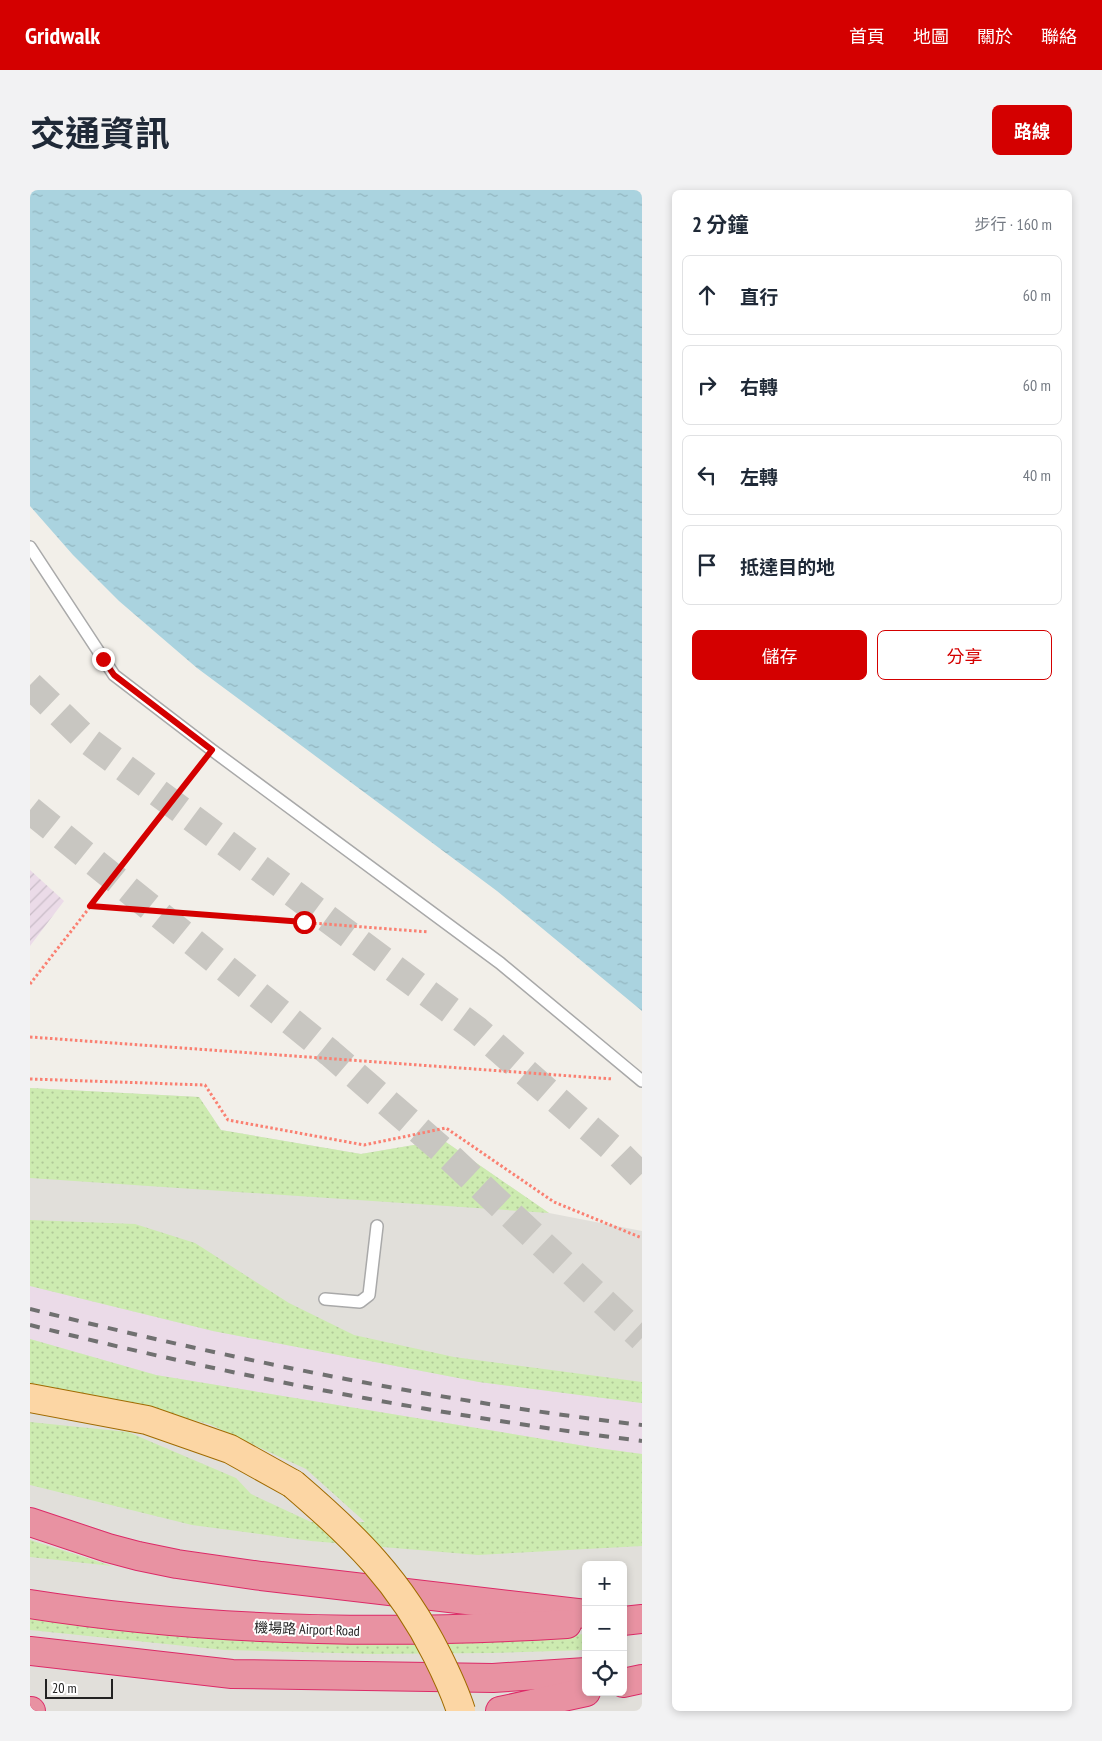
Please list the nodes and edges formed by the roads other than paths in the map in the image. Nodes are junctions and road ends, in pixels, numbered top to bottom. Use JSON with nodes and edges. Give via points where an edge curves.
{"nodes":[{"id":1,"x":30,"y":547,"type":"edge"},
{"id":2,"x":642,"y":1081,"type":"edge"},
{"id":3,"x":377,"y":1226,"type":"dead end"},
{"id":4,"x":325,"y":1298,"type":"dead end"},
{"id":5,"x":30,"y":1398,"type":"edge"},
{"id":6,"x":30,"y":1522,"type":"edge"},
{"id":7,"x":30,"y":1604,"type":"edge"},
{"id":8,"x":582,"y":1614,"type":"edge"},
{"id":9,"x":582,"y":1623,"type":"edge"},
{"id":10,"x":30,"y":1651,"type":"edge"},
{"id":11,"x":642,"y":1669,"type":"edge"},
{"id":12,"x":627,"y":1670,"type":"edge"},
{"id":13,"x":582,"y":1672,"type":"edge"},
{"id":14,"x":642,"y":1679,"type":"edge"},
{"id":15,"x":627,"y":1682,"type":"edge"},
{"id":16,"x":582,"y":1693,"type":"edge"},
{"id":17,"x":461,"y":1711,"type":"edge"},
{"id":18,"x":500,"y":1711,"type":"edge"}],
"edges":[{"from":1,"to":2,"type":"lane","via":[[114,675],[500,964]]},
{"from":3,"to":4,"type":"lane","via":[[369,1295],[360,1302]]},
{"from":5,"to":17,"type":"main road","bridge":true,"via":[[147,1420],[230,1449],[293,1484],[353,1537],[398,1588],[431,1644]]},
{"from":6,"to":8,"type":"highway","via":[[108,1548],[177,1564]]},
{"from":7,"to":9,"type":"highway","name":"機場路 Airport Road","via":[[161,1620],[316,1630]]},
{"from":10,"to":13,"type":"highway","via":[[232,1674],[493,1678]]},
{"from":11,"to":12,"type":"highway"},
{"from":14,"to":15,"type":"highway"},
{"from":16,"to":18,"type":"highway"}]}
